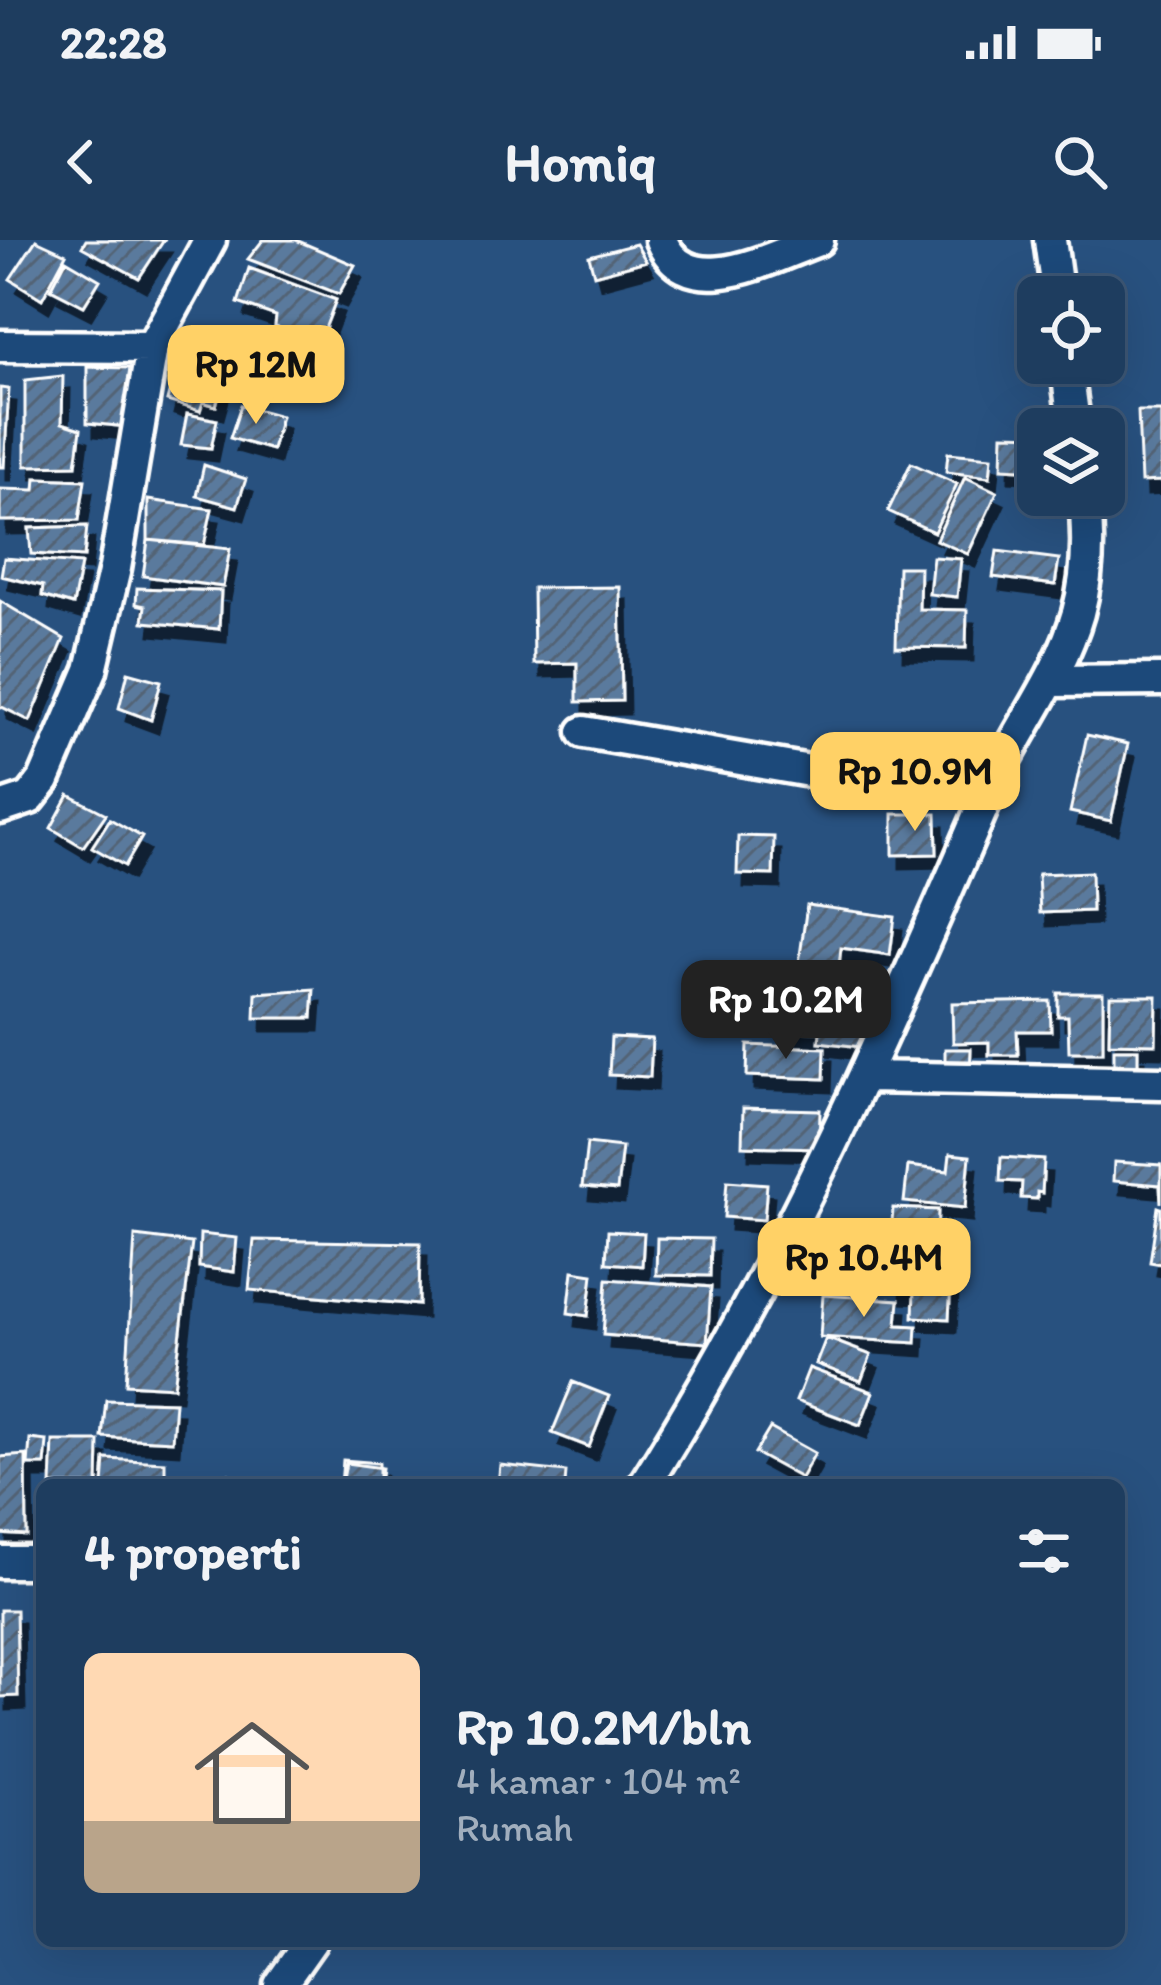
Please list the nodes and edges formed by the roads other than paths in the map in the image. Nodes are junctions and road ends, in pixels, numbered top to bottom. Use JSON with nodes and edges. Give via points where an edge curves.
{"nodes":[{"id":1,"x":210,"y":240,"type":"edge"},
{"id":2,"x":661,"y":240,"type":"edge"},
{"id":3,"x":818,"y":240,"type":"edge"},
{"id":4,"x":1050,"y":240,"type":"edge"},
{"id":5,"x":1055,"y":276,"type":"edge"},
{"id":6,"x":0,"y":346,"type":"edge"},
{"id":7,"x":152,"y":346,"type":"junction"},
{"id":8,"x":1085,"y":516,"type":"edge"},
{"id":9,"x":1052,"y":680,"type":"junction"},
{"id":10,"x":1161,"y":680,"type":"edge"},
{"id":11,"x":584,"y":732,"type":"dead end"},
{"id":12,"x":997,"y":774,"type":"junction"},
{"id":13,"x":0,"y":808,"type":"edge"},
{"id":14,"x":867,"y":1077,"type":"junction"},
{"id":15,"x":1161,"y":1083,"type":"edge"},
{"id":16,"x":648,"y":1479,"type":"edge"},
{"id":17,"x":0,"y":1562,"type":"edge"},
{"id":18,"x":36,"y":1562,"type":"edge"},
{"id":19,"x":307,"y":1947,"type":"edge"},
{"id":20,"x":280,"y":1985,"type":"edge"}],
"edges":[{"from":1,"to":7,"type":"street"},
{"from":2,"to":3,"type":"street","via":[[696,273],[720,273]]},
{"from":4,"to":5,"type":"street"},
{"from":6,"to":7,"type":"street"},
{"from":7,"to":13,"type":"street","via":[[91,670],[44,780],[30,798]]},
{"from":8,"to":9,"type":"street","via":[[1078,612]]},
{"from":9,"to":10,"type":"street"},
{"from":9,"to":12,"type":"street"},
{"from":11,"to":12,"type":"street","via":[[826,774]]},
{"from":12,"to":14,"type":"street"},
{"from":14,"to":15,"type":"street"},
{"from":14,"to":16,"type":"street","via":[[714,1375]]},
{"from":17,"to":18,"type":"street"},
{"from":19,"to":20,"type":"street"}]}
